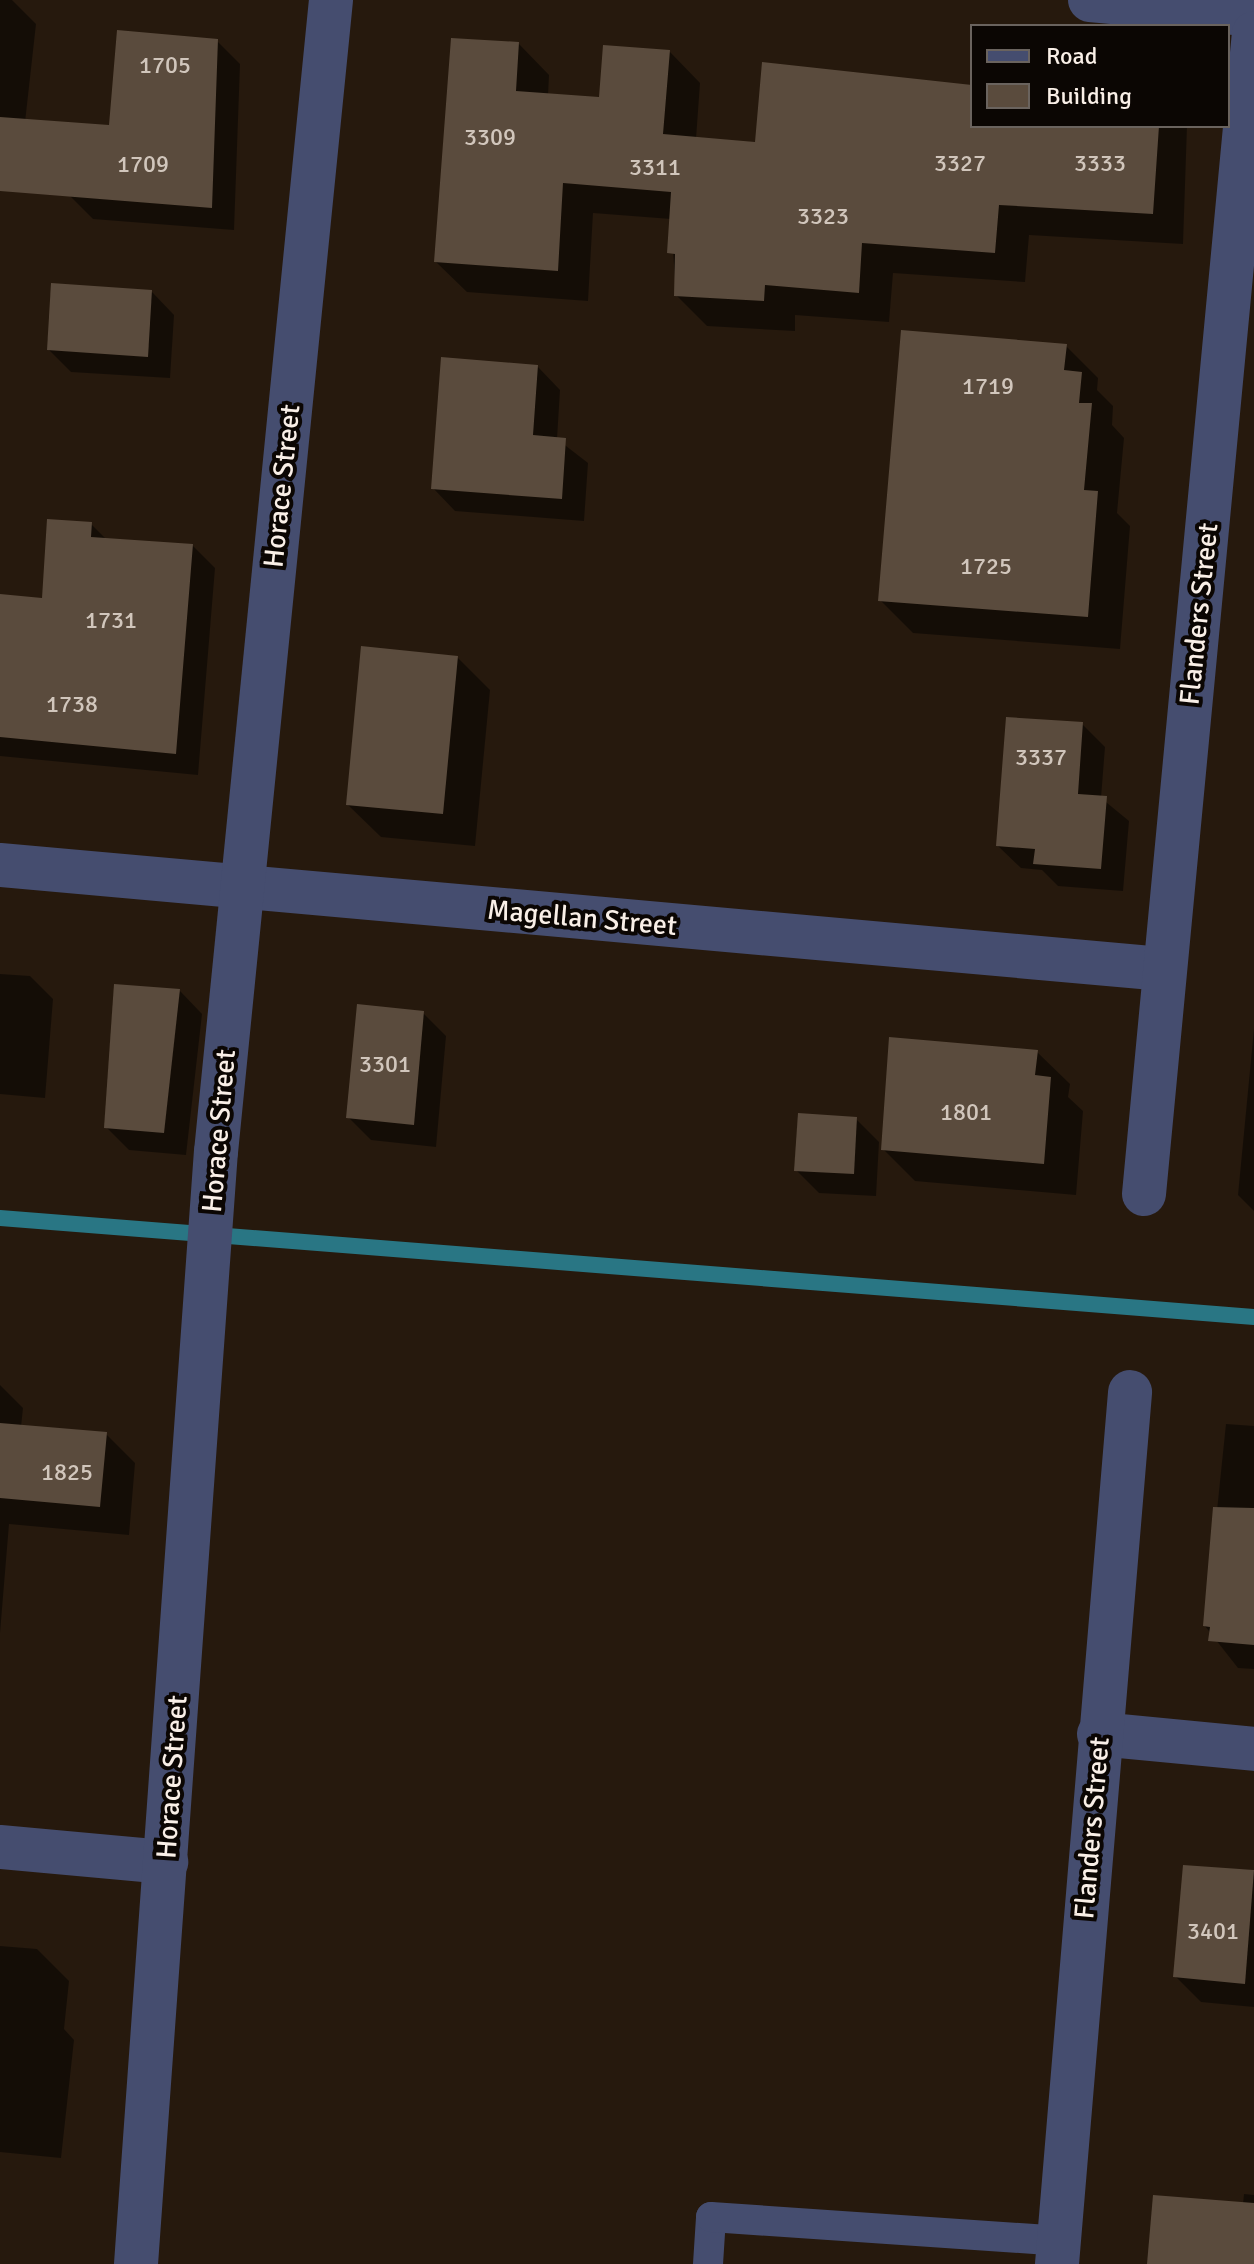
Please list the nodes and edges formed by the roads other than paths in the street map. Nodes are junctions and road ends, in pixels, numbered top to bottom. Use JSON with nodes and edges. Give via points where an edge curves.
{"nodes":[{"id":1,"x":331,"y":0,"type":"edge"},
{"id":2,"x":1090,"y":0,"type":"edge"},
{"id":3,"x":1254,"y":15,"type":"edge"},
{"id":4,"x":1254,"y":33,"type":"edge"},
{"id":5,"x":0,"y":865,"type":"edge"},
{"id":6,"x":242,"y":888,"type":"junction"},
{"id":7,"x":1164,"y":969,"type":"junction"},
{"id":8,"x":1144,"y":1194,"type":"dead end"},
{"id":9,"x":1130,"y":1392,"type":"dead end"},
{"id":10,"x":1099,"y":1734,"type":"junction"},
{"id":11,"x":1254,"y":1749,"type":"edge"},
{"id":12,"x":0,"y":1847,"type":"edge"},
{"id":13,"x":166,"y":1862,"type":"junction"},
{"id":14,"x":1058,"y":2252,"type":"edge"},
{"id":15,"x":136,"y":2264,"type":"edge"},
{"id":16,"x":708,"y":2264,"type":"edge"}],
"edges":[{"from":1,"to":6,"type":"street","name":"Horace Street"},
{"from":2,"to":3,"type":"street"},
{"from":4,"to":7,"type":"street","name":"Flanders Street"},
{"from":5,"to":6,"type":"street","name":"Magellan Street"},
{"from":6,"to":7,"type":"street","name":"Magellan Street"},
{"from":6,"to":13,"type":"street","name":"Horace Street","via":[[216,1152]]},
{"from":7,"to":8,"type":"street","name":"Flanders Street"},
{"from":9,"to":10,"type":"street","name":"Flanders Street"},
{"from":10,"to":11,"type":"street"},
{"from":10,"to":14,"type":"street","name":"Flanders Street"},
{"from":12,"to":13,"type":"street"},
{"from":13,"to":15,"type":"street","name":"Horace Street"},
{"from":14,"to":16,"type":"lane","via":[[711,2217]]}]}
